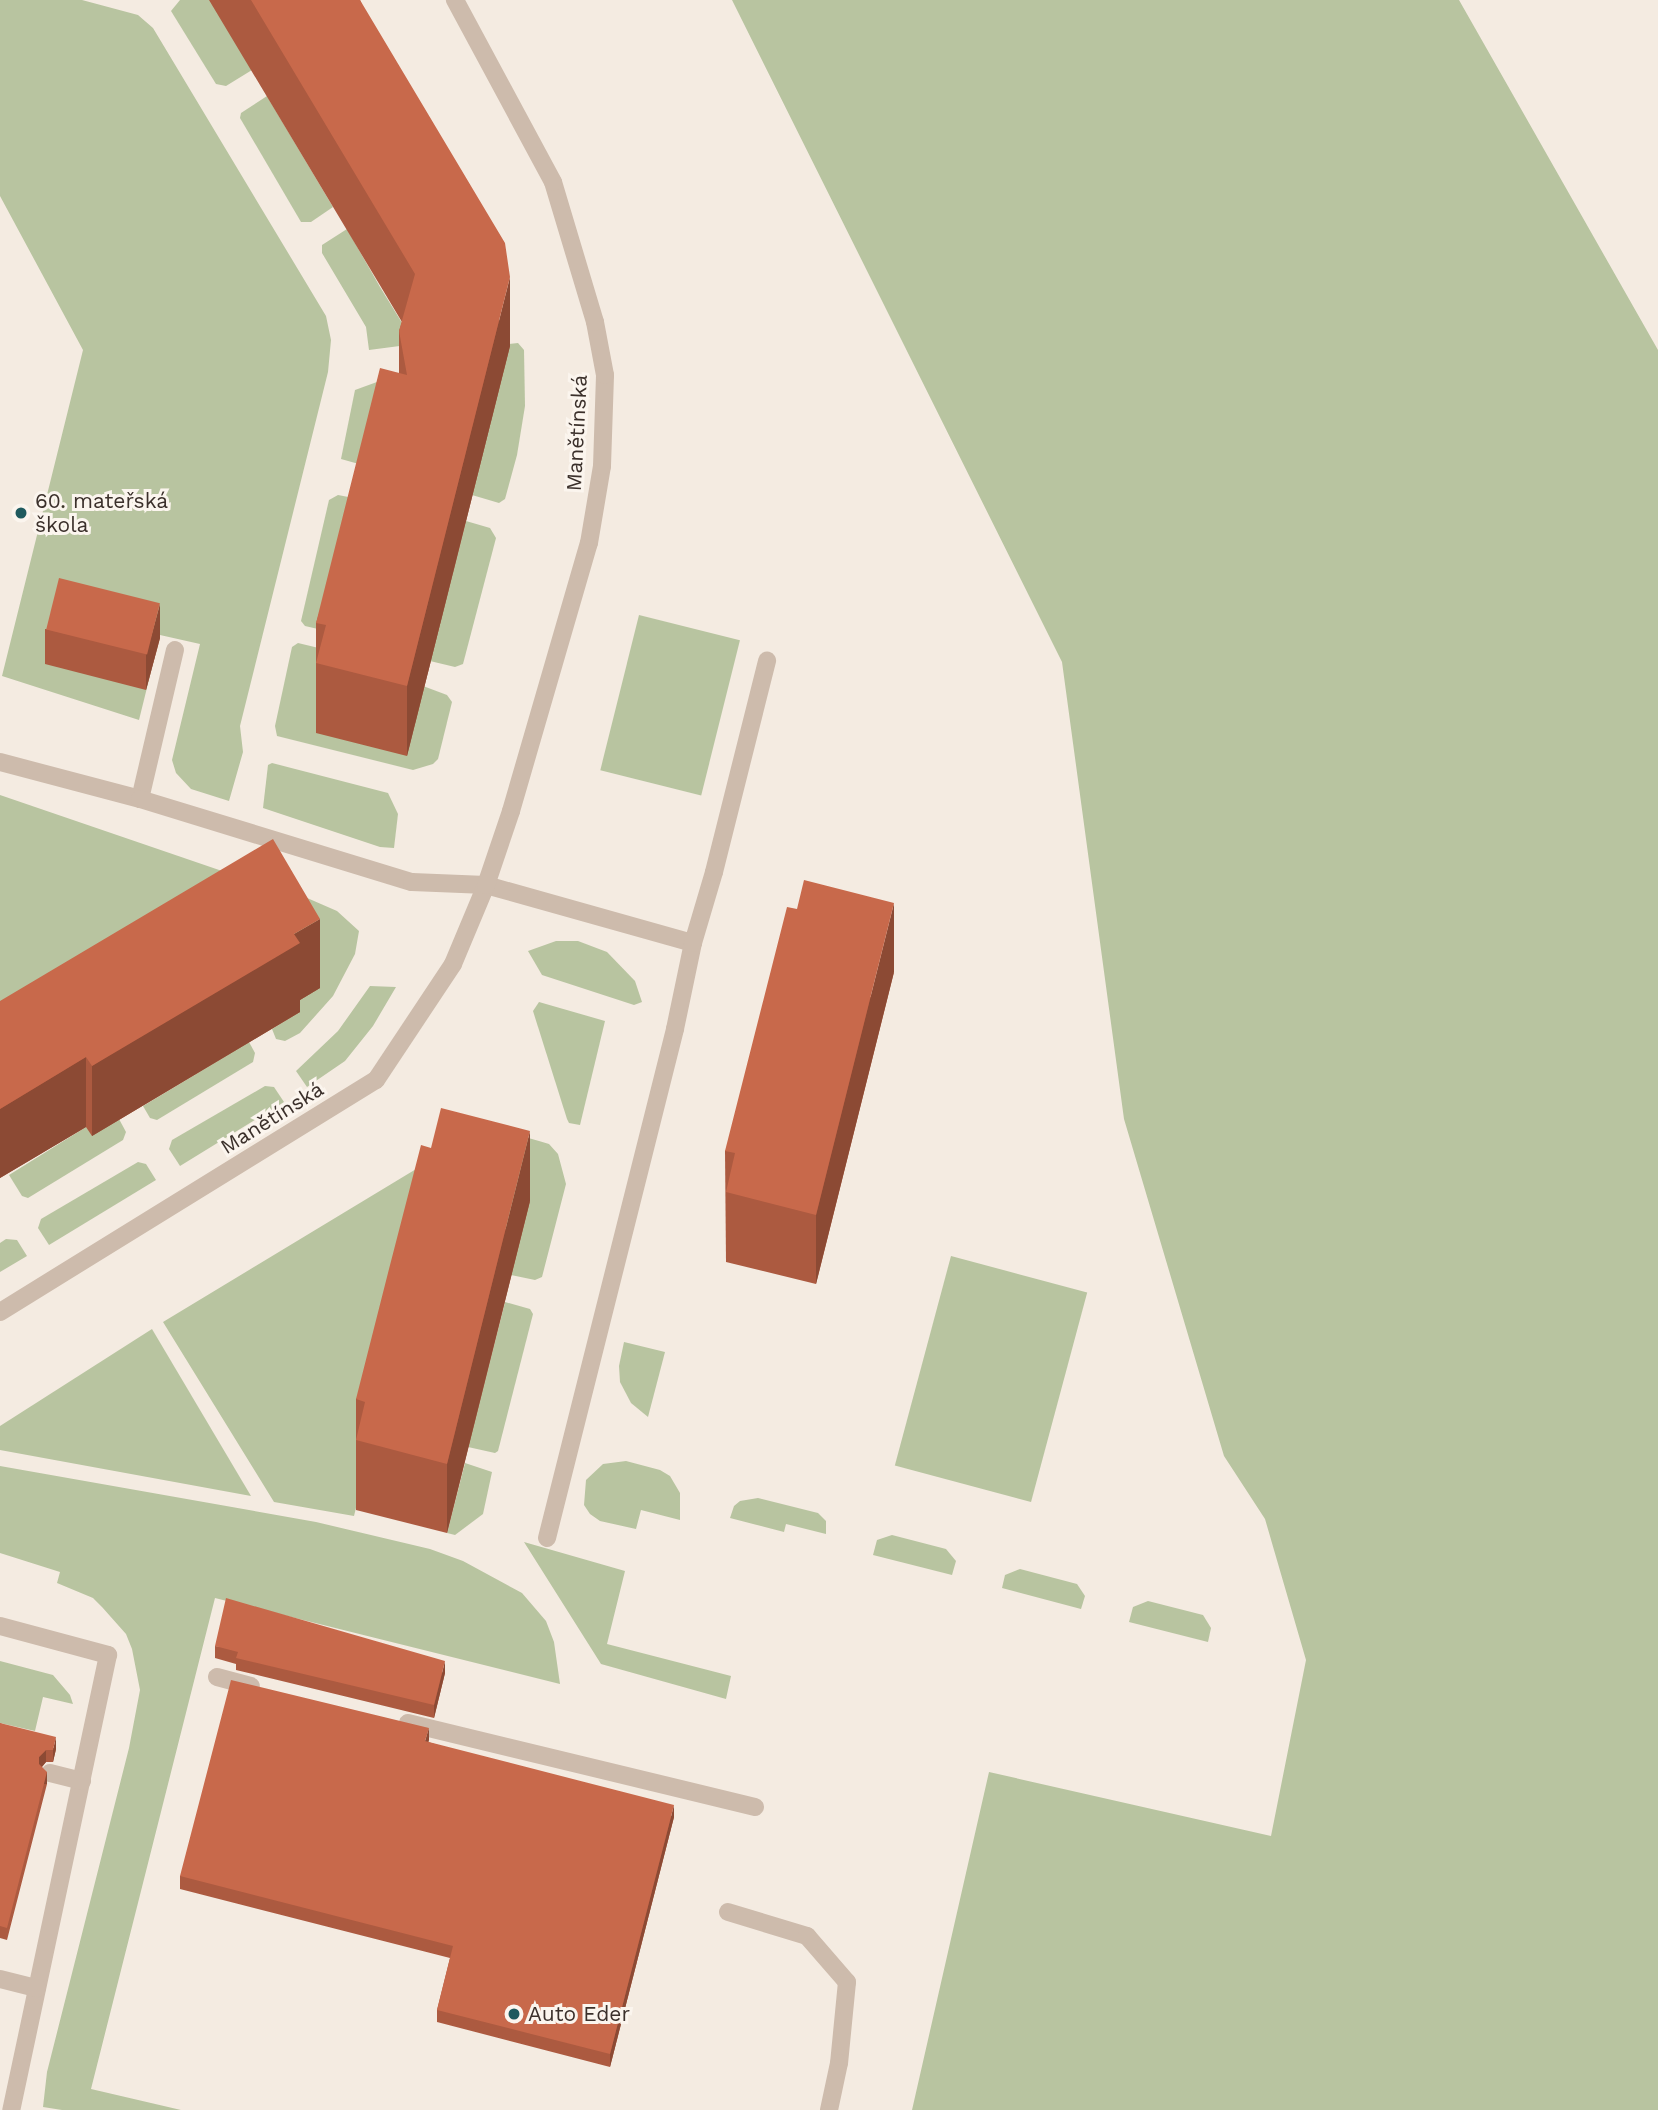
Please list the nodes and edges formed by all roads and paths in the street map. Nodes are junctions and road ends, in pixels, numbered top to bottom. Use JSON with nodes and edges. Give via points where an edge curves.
{"nodes":[{"id":1,"x":455,"y":0,"type":"edge"},
{"id":2,"x":175,"y":650,"type":"dead end"},
{"id":3,"x":767,"y":661,"type":"dead end"},
{"id":4,"x":0,"y":762,"type":"edge"},
{"id":5,"x":140,"y":799,"type":"junction"},
{"id":6,"x":486,"y":885,"type":"junction"},
{"id":7,"x":693,"y":943,"type":"junction"},
{"id":8,"x":0,"y":1312,"type":"edge"},
{"id":9,"x":547,"y":1538,"type":"dead end"},
{"id":10,"x":0,"y":1626,"type":"edge"},
{"id":11,"x":217,"y":1677,"type":"dead end"},
{"id":12,"x":271,"y":1690,"type":"edge"},
{"id":13,"x":393,"y":1720,"type":"edge"},
{"id":14,"x":50,"y":1773,"type":"edge"},
{"id":15,"x":82,"y":1781,"type":"junction"},
{"id":16,"x":755,"y":1807,"type":"dead end"},
{"id":17,"x":728,"y":1912,"type":"dead end"},
{"id":18,"x":0,"y":1979,"type":"edge"},
{"id":19,"x":37,"y":1988,"type":"junction"},
{"id":20,"x":11,"y":2110,"type":"edge"},
{"id":21,"x":830,"y":2110,"type":"edge"}],
"edges":[{"from":1,"to":6,"type":"street","name":"Manětínská","via":[[553,182],[595,322],[605,375],[602,466],[589,543]]},
{"from":2,"to":5,"type":"street"},
{"from":3,"to":7,"type":"street"},
{"from":4,"to":5,"type":"street"},
{"from":5,"to":6,"type":"street","via":[[412,882]]},
{"from":6,"to":7,"type":"street"},
{"from":6,"to":8,"type":"street","name":"Manětínská","via":[[453,964],[376,1080]]},
{"from":7,"to":9,"type":"street"},
{"from":10,"to":15,"type":"street","via":[[108,1655]]},
{"from":11,"to":12,"type":"street"},
{"from":13,"to":16,"type":"street"},
{"from":14,"to":15,"type":"street"},
{"from":15,"to":19,"type":"street"},
{"from":17,"to":21,"type":"street","via":[[807,1936],[847,1982]]},
{"from":18,"to":19,"type":"street"},
{"from":19,"to":20,"type":"street"}]}
